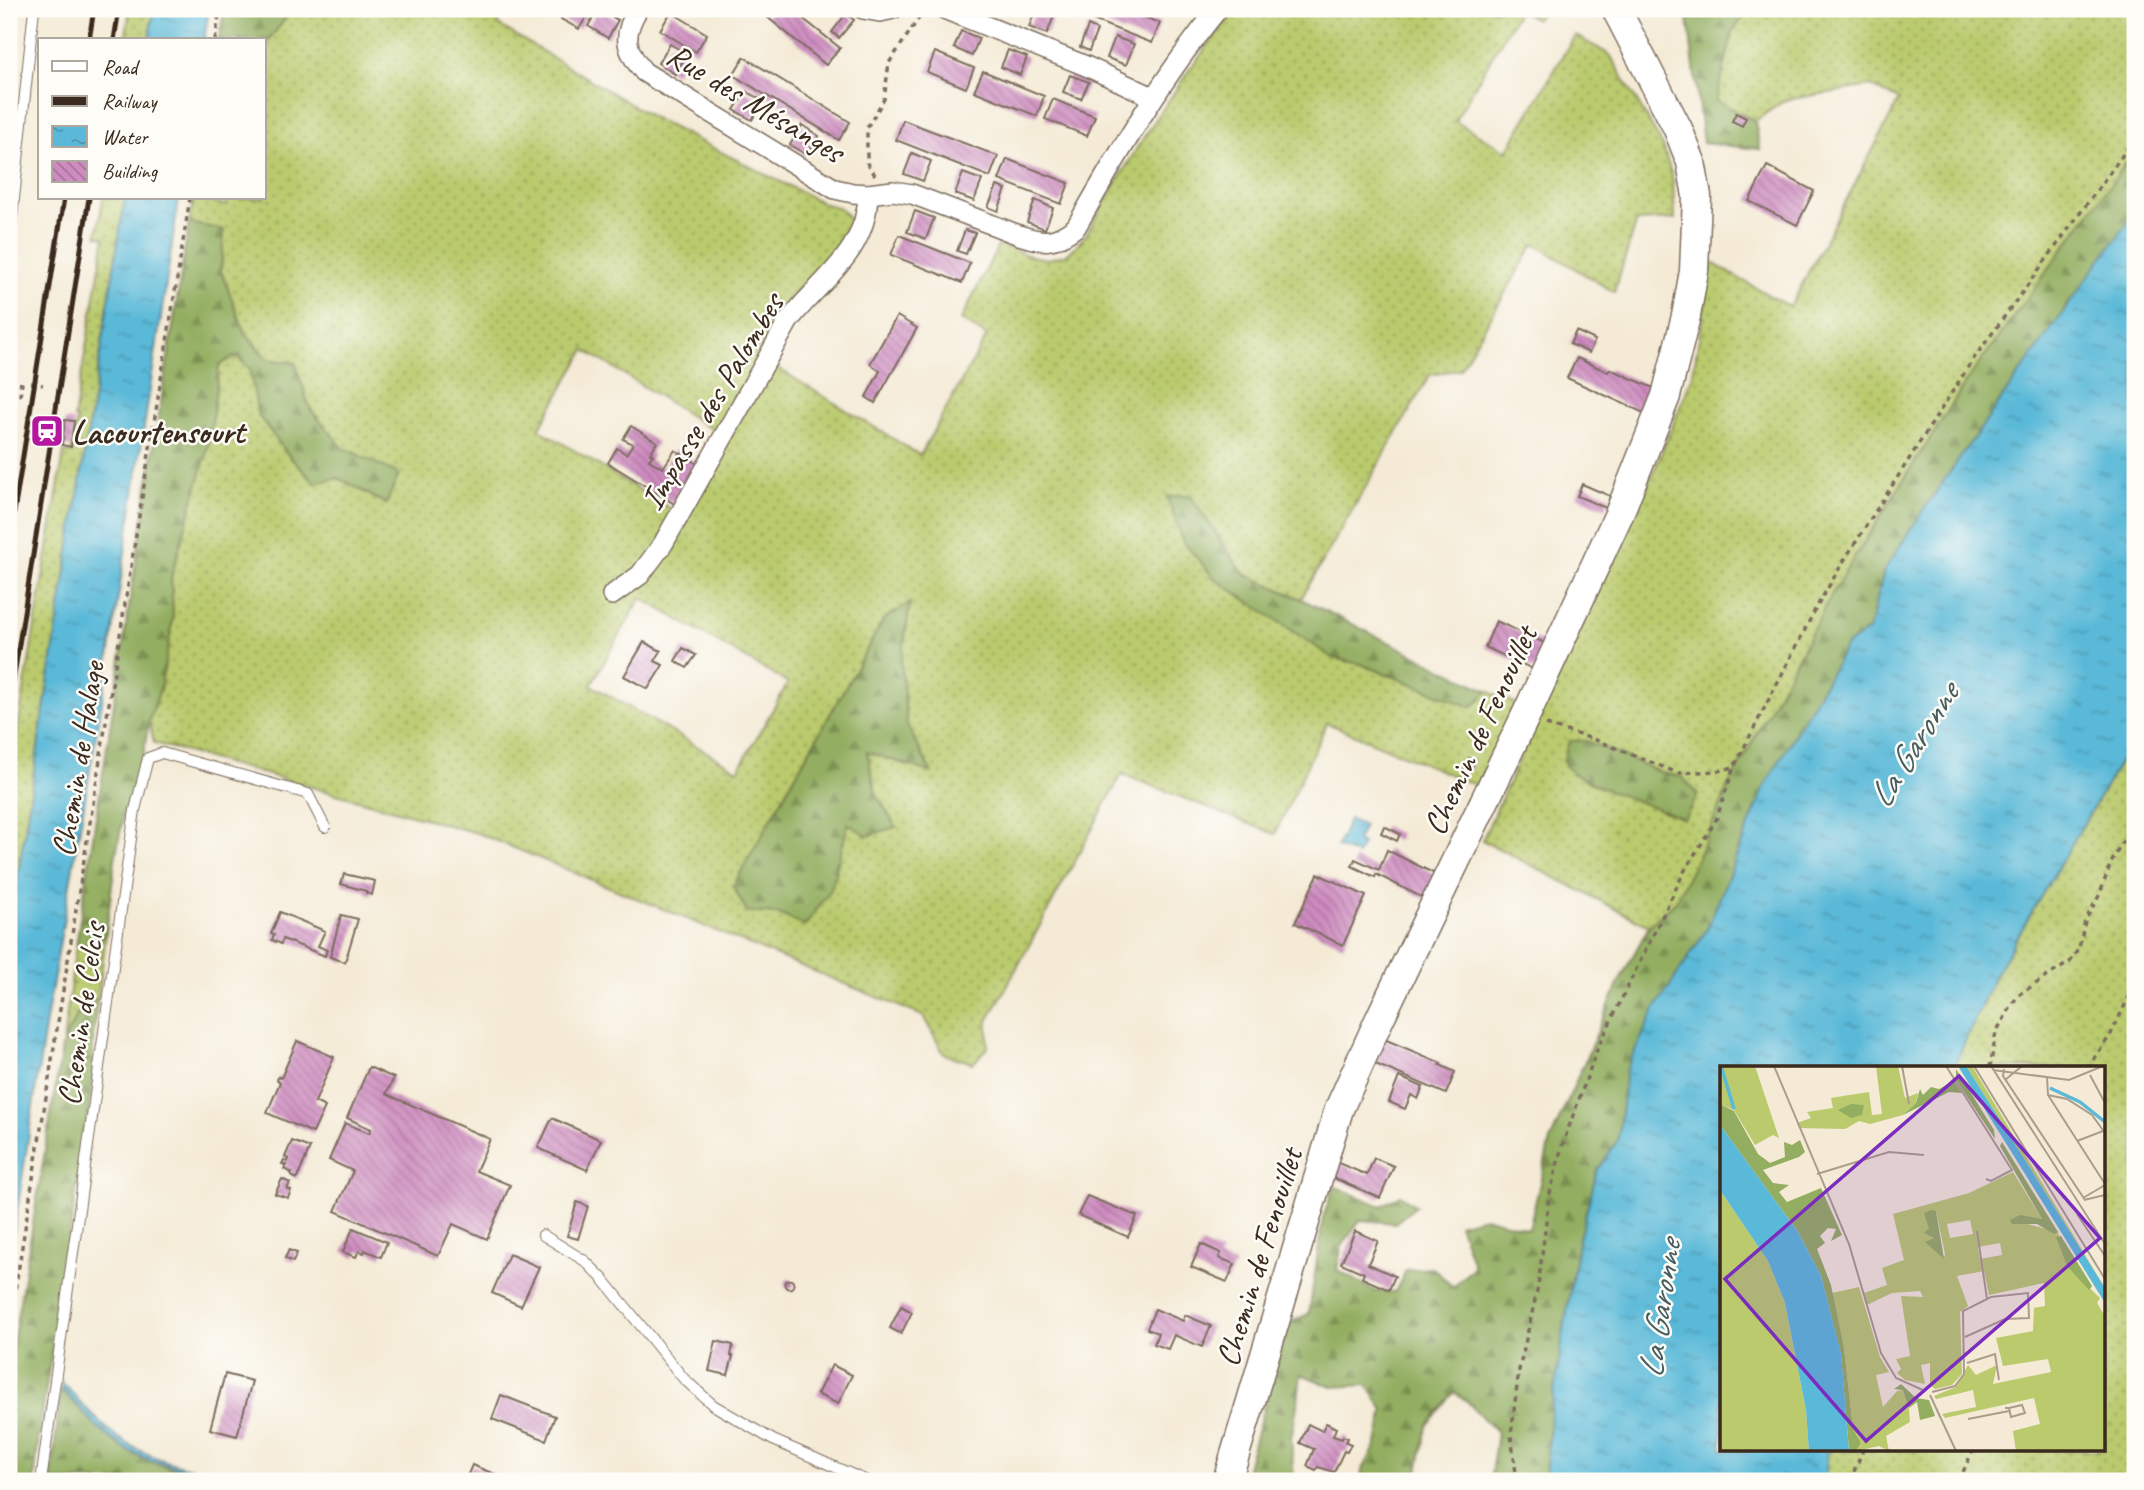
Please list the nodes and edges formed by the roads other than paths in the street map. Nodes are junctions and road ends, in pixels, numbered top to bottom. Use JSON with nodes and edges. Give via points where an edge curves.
{"nodes":[{"id":1,"x":34,"y":9,"type":"edge"},
{"id":2,"x":638,"y":9,"type":"edge"},
{"id":3,"x":863,"y":9,"type":"edge"},
{"id":4,"x":893,"y":9,"type":"edge"},
{"id":5,"x":944,"y":9,"type":"edge"},
{"id":6,"x":1219,"y":9,"type":"edge"},
{"id":7,"x":1616,"y":9,"type":"edge"},
{"id":8,"x":1153,"y":97,"type":"junction"},
{"id":9,"x":873,"y":193,"type":"junction"},
{"id":10,"x":10,"y":227,"type":"dead end"},
{"id":11,"x":612,"y":595,"type":"dead end"},
{"id":12,"x":325,"y":827,"type":"dead end"},
{"id":13,"x":544,"y":1235,"type":"dead end"},
{"id":14,"x":41,"y":1481,"type":"edge"},
{"id":15,"x":867,"y":1481,"type":"edge"},
{"id":16,"x":1227,"y":1481,"type":"edge"}],
"edges":[{"from":1,"to":10,"type":"lane"},
{"from":2,"to":9,"type":"street","name":"Rue des Mésanges","via":[[627,39],[632,58],[644,72],[835,189]]},
{"from":3,"to":4,"type":"street"},
{"from":5,"to":8,"type":"street"},
{"from":6,"to":8,"type":"street","name":"Rue des Mésanges"},
{"from":7,"to":16,"type":"street","name":"Chemin de Fenouillet","via":[[1678,129],[1691,162],[1697,196],[1694,271],[1666,396],[1619,514],[1339,1110]]},
{"from":8,"to":9,"type":"street","name":"Rue des Mésanges","via":[[1076,227],[1050,242],[912,194]]},
{"from":9,"to":11,"type":"street","name":"Impasse des Palombes","via":[[861,232],[837,269],[788,322],[663,544],[640,575]]},
{"from":12,"to":14,"type":"lane","name":"Chemin de Celcis","via":[[308,794],[162,752],[148,758],[135,810]]},
{"from":13,"to":15,"type":"lane","via":[[585,1261],[603,1279],[684,1379],[713,1405],[774,1440]]}]}
